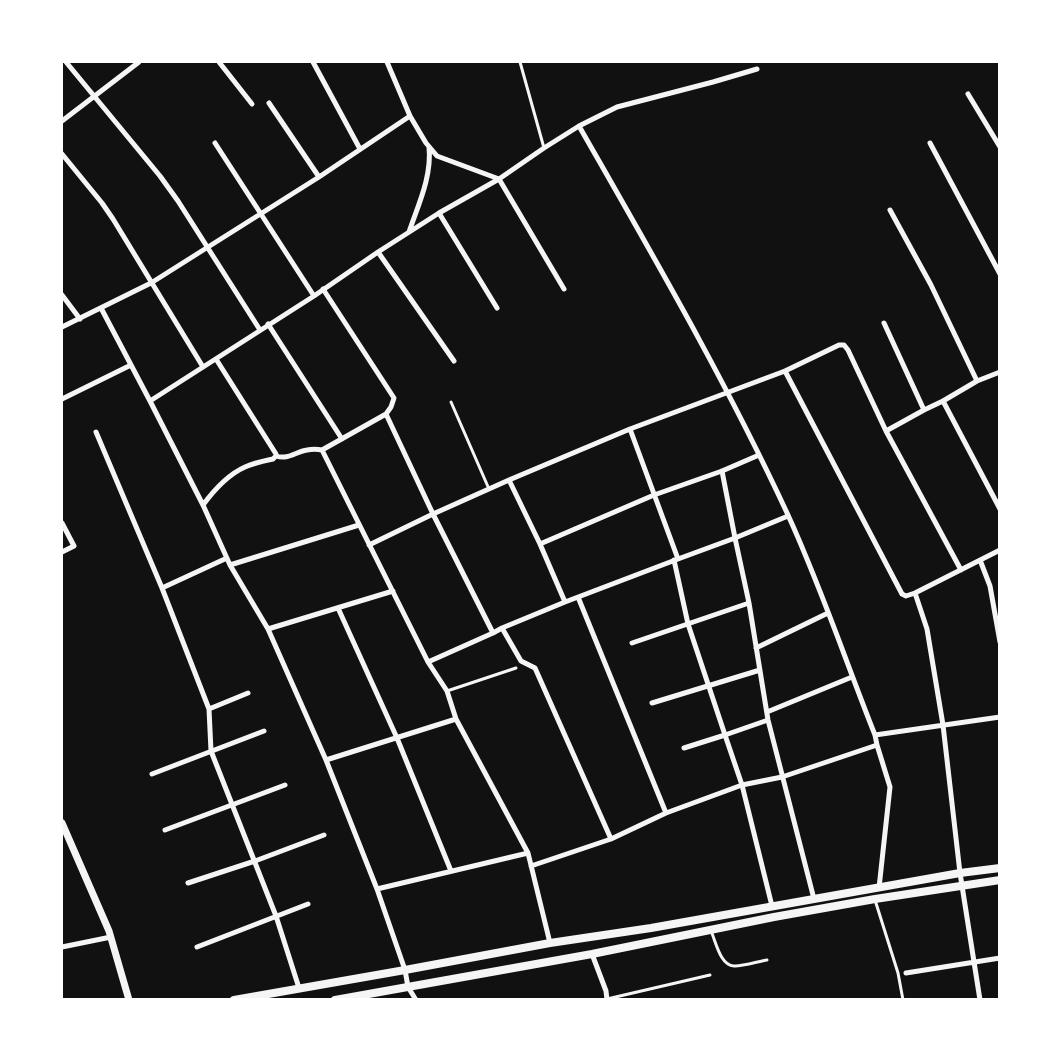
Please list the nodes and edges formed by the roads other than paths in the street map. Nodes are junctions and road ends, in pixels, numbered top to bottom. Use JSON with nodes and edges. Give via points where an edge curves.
{"nodes":[{"id":1,"x":66,"y":62,"type":"edge"},
{"id":2,"x":139,"y":62,"type":"edge"},
{"id":3,"x":219,"y":62,"type":"edge"},
{"id":4,"x":313,"y":62,"type":"edge"},
{"id":5,"x":387,"y":62,"type":"edge"},
{"id":6,"x":519,"y":62,"type":"edge"},
{"id":7,"x":757,"y":69,"type":"dead end"},
{"id":8,"x":968,"y":94,"type":"dead end"},
{"id":9,"x":94,"y":96,"type":"junction"},
{"id":10,"x":252,"y":104,"type":"dead end"},
{"id":11,"x":269,"y":104,"type":"dead end"},
{"id":12,"x":410,"y":116,"type":"junction"},
{"id":13,"x":62,"y":121,"type":"edge"},
{"id":14,"x":579,"y":126,"type":"junction"},
{"id":15,"x":215,"y":143,"type":"dead end"},
{"id":16,"x":930,"y":143,"type":"dead end"},
{"id":17,"x":429,"y":147,"type":"junction"},
{"id":18,"x":999,"y":147,"type":"edge"},
{"id":19,"x":544,"y":148,"type":"junction"},
{"id":20,"x":360,"y":149,"type":"junction"},
{"id":21,"x":62,"y":154,"type":"edge"},
{"id":22,"x":320,"y":177,"type":"junction"},
{"id":23,"x":499,"y":180,"type":"junction"},
{"id":24,"x":890,"y":210,"type":"dead end"},
{"id":25,"x":439,"y":213,"type":"junction"},
{"id":26,"x":260,"y":214,"type":"junction"},
{"id":27,"x":409,"y":232,"type":"junction"},
{"id":28,"x":208,"y":247,"type":"junction"},
{"id":29,"x":378,"y":252,"type":"junction"},
{"id":30,"x":999,"y":274,"type":"edge"},
{"id":31,"x":151,"y":284,"type":"junction"},
{"id":32,"x":564,"y":288,"type":"dead end"},
{"id":33,"x":323,"y":289,"type":"junction"},
{"id":34,"x":62,"y":295,"type":"edge"},
{"id":35,"x":314,"y":296,"type":"junction"},
{"id":36,"x":101,"y":308,"type":"junction"},
{"id":37,"x":497,"y":308,"type":"dead end"},
{"id":38,"x":80,"y":319,"type":"junction"},
{"id":39,"x":884,"y":323,"type":"dead end"},
{"id":40,"x":268,"y":324,"type":"junction"},
{"id":41,"x":62,"y":327,"type":"edge"},
{"id":42,"x":260,"y":330,"type":"junction"},
{"id":43,"x":216,"y":359,"type":"junction"},
{"id":44,"x":454,"y":361,"type":"dead end"},
{"id":45,"x":131,"y":365,"type":"junction"},
{"id":46,"x":203,"y":367,"type":"junction"},
{"id":47,"x":785,"y":371,"type":"junction"},
{"id":48,"x":999,"y":372,"type":"edge"},
{"id":49,"x":976,"y":381,"type":"junction"},
{"id":50,"x":728,"y":392,"type":"junction"},
{"id":51,"x":62,"y":399,"type":"edge"},
{"id":52,"x":150,"y":401,"type":"junction"},
{"id":53,"x":943,"y":401,"type":"junction"},
{"id":54,"x":451,"y":402,"type":"dead end"},
{"id":55,"x":924,"y":410,"type":"junction"},
{"id":56,"x":386,"y":414,"type":"junction"},
{"id":57,"x":630,"y":429,"type":"junction"},
{"id":58,"x":886,"y":431,"type":"junction"},
{"id":59,"x":96,"y":432,"type":"dead end"},
{"id":60,"x":342,"y":439,"type":"junction"},
{"id":61,"x":322,"y":450,"type":"junction"},
{"id":62,"x":759,"y":455,"type":"junction"},
{"id":63,"x":276,"y":456,"type":"junction"},
{"id":64,"x":722,"y":471,"type":"junction"},
{"id":65,"x":508,"y":480,"type":"junction"},
{"id":66,"x":489,"y":489,"type":"junction"},
{"id":67,"x":654,"y":495,"type":"junction"},
{"id":68,"x":202,"y":505,"type":"junction"},
{"id":69,"x":999,"y":509,"type":"edge"},
{"id":70,"x":433,"y":514,"type":"junction"},
{"id":71,"x":788,"y":516,"type":"junction"},
{"id":72,"x":62,"y":523,"type":"edge"},
{"id":73,"x":359,"y":525,"type":"junction"},
{"id":74,"x":735,"y":538,"type":"junction"},
{"id":75,"x":540,"y":544,"type":"junction"},
{"id":76,"x":369,"y":545,"type":"junction"},
{"id":77,"x":999,"y":550,"type":"edge"},
{"id":78,"x":62,"y":552,"type":"edge"},
{"id":79,"x":226,"y":558,"type":"junction"},
{"id":80,"x":676,"y":560,"type":"junction"},
{"id":81,"x":980,"y":560,"type":"junction"},
{"id":82,"x":230,"y":565,"type":"junction"},
{"id":83,"x":962,"y":570,"type":"junction"},
{"id":84,"x":162,"y":588,"type":"junction"},
{"id":85,"x":393,"y":591,"type":"junction"},
{"id":86,"x":915,"y":593,"type":"junction"},
{"id":87,"x":578,"y":597,"type":"junction"},
{"id":88,"x":565,"y":602,"type":"junction"},
{"id":89,"x":749,"y":603,"type":"junction"},
{"id":90,"x":338,"y":608,"type":"junction"},
{"id":91,"x":828,"y":613,"type":"junction"},
{"id":92,"x":688,"y":624,"type":"junction"},
{"id":93,"x":502,"y":628,"type":"junction"},
{"id":94,"x":268,"y":629,"type":"junction"},
{"id":95,"x":492,"y":633,"type":"junction"},
{"id":96,"x":999,"y":642,"type":"edge"},
{"id":97,"x":632,"y":643,"type":"dead end"},
{"id":98,"x":756,"y":648,"type":"junction"},
{"id":99,"x":428,"y":662,"type":"junction"},
{"id":100,"x":516,"y":668,"type":"dead end"},
{"id":101,"x":760,"y":670,"type":"junction"},
{"id":102,"x":852,"y":677,"type":"junction"},
{"id":103,"x":709,"y":685,"type":"junction"},
{"id":104,"x":447,"y":692,"type":"junction"},
{"id":105,"x":248,"y":693,"type":"dead end"},
{"id":106,"x":652,"y":703,"type":"dead end"},
{"id":107,"x":208,"y":709,"type":"junction"},
{"id":108,"x":766,"y":712,"type":"junction"},
{"id":109,"x":999,"y":717,"type":"edge"},
{"id":110,"x":456,"y":719,"type":"junction"},
{"id":111,"x":768,"y":720,"type":"junction"},
{"id":112,"x":943,"y":725,"type":"junction"},
{"id":113,"x":264,"y":731,"type":"dead end"},
{"id":114,"x":725,"y":735,"type":"junction"},
{"id":115,"x":875,"y":735,"type":"junction"},
{"id":116,"x":397,"y":738,"type":"junction"},
{"id":117,"x":877,"y":745,"type":"junction"},
{"id":118,"x":684,"y":748,"type":"dead end"},
{"id":119,"x":211,"y":751,"type":"junction"},
{"id":120,"x":326,"y":760,"type":"junction"},
{"id":121,"x":152,"y":774,"type":"dead end"},
{"id":122,"x":782,"y":777,"type":"junction"},
{"id":123,"x":742,"y":784,"type":"junction"},
{"id":124,"x":285,"y":785,"type":"dead end"},
{"id":125,"x":232,"y":804,"type":"junction"},
{"id":126,"x":666,"y":813,"type":"junction"},
{"id":127,"x":62,"y":823,"type":"edge"},
{"id":128,"x":165,"y":830,"type":"dead end"},
{"id":129,"x":324,"y":834,"type":"dead end"},
{"id":130,"x":611,"y":839,"type":"junction"},
{"id":131,"x":528,"y":853,"type":"junction"},
{"id":132,"x":255,"y":861,"type":"junction"},
{"id":133,"x":531,"y":866,"type":"junction"},
{"id":134,"x":999,"y":868,"type":"edge"},
{"id":135,"x":451,"y":871,"type":"junction"},
{"id":136,"x":960,"y":873,"type":"junction"},
{"id":137,"x":999,"y":880,"type":"edge"},
{"id":138,"x":188,"y":883,"type":"dead end"},
{"id":139,"x":962,"y":886,"type":"junction"},
{"id":140,"x":879,"y":888,"type":"junction"},
{"id":141,"x":377,"y":889,"type":"junction"},
{"id":142,"x":813,"y":899,"type":"junction"},
{"id":143,"x":875,"y":899,"type":"junction"},
{"id":144,"x":308,"y":904,"type":"dead end"},
{"id":145,"x":772,"y":906,"type":"junction"},
{"id":146,"x":276,"y":916,"type":"junction"},
{"id":147,"x":711,"y":930,"type":"junction"},
{"id":148,"x":111,"y":937,"type":"junction"},
{"id":149,"x":550,"y":943,"type":"junction"},
{"id":150,"x":62,"y":947,"type":"edge"},
{"id":151,"x":197,"y":947,"type":"dead end"},
{"id":152,"x":592,"y":954,"type":"junction"},
{"id":153,"x":999,"y":958,"type":"edge"},
{"id":154,"x":767,"y":960,"type":"dead end"},
{"id":155,"x":974,"y":961,"type":"junction"},
{"id":156,"x":405,"y":970,"type":"junction"},
{"id":157,"x":906,"y":973,"type":"dead end"},
{"id":158,"x":710,"y":975,"type":"dead end"},
{"id":159,"x":408,"y":987,"type":"junction"},
{"id":160,"x":299,"y":988,"type":"junction"},
{"id":161,"x":129,"y":999,"type":"edge"},
{"id":162,"x":234,"y":999,"type":"edge"},
{"id":163,"x":335,"y":999,"type":"edge"},
{"id":164,"x":416,"y":999,"type":"edge"},
{"id":165,"x":607,"y":999,"type":"edge"},
{"id":166,"x":903,"y":999,"type":"edge"},
{"id":167,"x":980,"y":999,"type":"edge"}],
"edges":[{"from":1,"to":9,"type":"street"},
{"from":2,"to":9,"type":"street"},
{"from":3,"to":10,"type":"street"},
{"from":4,"to":20,"type":"street"},
{"from":5,"to":12,"type":"street"},
{"from":6,"to":19,"type":"lane"},
{"from":7,"to":14,"type":"street","via":[[618,107]]},
{"from":8,"to":18,"type":"street"},
{"from":9,"to":13,"type":"street"},
{"from":9,"to":28,"type":"street","via":[[166,184]]},
{"from":11,"to":22,"type":"street"},
{"from":12,"to":17,"type":"street"},
{"from":12,"to":20,"type":"street"},
{"from":14,"to":19,"type":"street"},
{"from":14,"to":50,"type":"street"},
{"from":15,"to":26,"type":"street"},
{"from":16,"to":30,"type":"street"},
{"from":17,"to":23,"type":"street","via":[[437,156]]},
{"from":17,"to":27,"type":"street","via":[[428,175]]},
{"from":19,"to":23,"type":"street"},
{"from":20,"to":22,"type":"street"},
{"from":21,"to":31,"type":"street","via":[[113,219]]},
{"from":22,"to":26,"type":"street"},
{"from":23,"to":25,"type":"street"},
{"from":23,"to":32,"type":"street"},
{"from":24,"to":49,"type":"street"},
{"from":25,"to":27,"type":"street"},
{"from":25,"to":37,"type":"street"},
{"from":26,"to":28,"type":"street"},
{"from":26,"to":35,"type":"street"},
{"from":27,"to":29,"type":"street"},
{"from":28,"to":31,"type":"street"},
{"from":28,"to":42,"type":"street"},
{"from":29,"to":33,"type":"street"},
{"from":29,"to":44,"type":"street"},
{"from":31,"to":36,"type":"street"},
{"from":31,"to":46,"type":"street"},
{"from":33,"to":35,"type":"street"},
{"from":33,"to":56,"type":"street","via":[[393,398]]},
{"from":34,"to":38,"type":"street"},
{"from":35,"to":40,"type":"street"},
{"from":36,"to":38,"type":"street"},
{"from":36,"to":45,"type":"street"},
{"from":38,"to":41,"type":"street"},
{"from":39,"to":55,"type":"street"},
{"from":40,"to":42,"type":"street"},
{"from":40,"to":60,"type":"street"},
{"from":42,"to":43,"type":"street"},
{"from":43,"to":46,"type":"street"},
{"from":43,"to":63,"type":"street"},
{"from":45,"to":51,"type":"street"},
{"from":45,"to":52,"type":"street"},
{"from":46,"to":52,"type":"street"},
{"from":47,"to":50,"type":"street"},
{"from":47,"to":58,"type":"street","via":[[844,345]]},
{"from":47,"to":86,"type":"street","via":[[902,594]]},
{"from":48,"to":49,"type":"street"},
{"from":49,"to":53,"type":"street"},
{"from":50,"to":57,"type":"street"},
{"from":50,"to":62,"type":"street"},
{"from":52,"to":68,"type":"street"},
{"from":53,"to":55,"type":"street"},
{"from":53,"to":69,"type":"street"},
{"from":54,"to":66,"type":"lane"},
{"from":55,"to":58,"type":"street"},
{"from":56,"to":60,"type":"street"},
{"from":56,"to":70,"type":"street"},
{"from":57,"to":65,"type":"street"},
{"from":57,"to":67,"type":"street"},
{"from":58,"to":83,"type":"street"},
{"from":59,"to":84,"type":"street"},
{"from":60,"to":61,"type":"street"},
{"from":61,"to":63,"type":"street"},
{"from":61,"to":73,"type":"street"},
{"from":62,"to":64,"type":"street"},
{"from":62,"to":71,"type":"street"},
{"from":63,"to":68,"type":"street","via":[[246,466],[218,486]]},
{"from":64,"to":67,"type":"street"},
{"from":64,"to":74,"type":"street"},
{"from":65,"to":66,"type":"street"},
{"from":65,"to":75,"type":"street"},
{"from":66,"to":70,"type":"street"},
{"from":67,"to":75,"type":"street"},
{"from":67,"to":80,"type":"street"},
{"from":68,"to":79,"type":"street"},
{"from":70,"to":76,"type":"street"},
{"from":70,"to":95,"type":"street"},
{"from":71,"to":74,"type":"street"},
{"from":71,"to":91,"type":"street"},
{"from":72,"to":78,"type":"street","via":[[74,546]]},
{"from":73,"to":76,"type":"street"},
{"from":73,"to":82,"type":"street"},
{"from":74,"to":80,"type":"street"},
{"from":74,"to":89,"type":"street"},
{"from":75,"to":88,"type":"street"},
{"from":76,"to":85,"type":"street"},
{"from":77,"to":81,"type":"street"},
{"from":79,"to":82,"type":"street"},
{"from":79,"to":84,"type":"street"},
{"from":80,"to":87,"type":"street"},
{"from":80,"to":92,"type":"street"},
{"from":81,"to":83,"type":"street"},
{"from":81,"to":96,"type":"street","via":[[990,586]]},
{"from":82,"to":94,"type":"street"},
{"from":83,"to":86,"type":"street"},
{"from":84,"to":107,"type":"street"},
{"from":85,"to":90,"type":"street"},
{"from":85,"to":99,"type":"street"},
{"from":86,"to":112,"type":"street","via":[[927,629]]},
{"from":87,"to":88,"type":"street"},
{"from":87,"to":126,"type":"street"},
{"from":88,"to":93,"type":"street"},
{"from":89,"to":92,"type":"street"},
{"from":89,"to":98,"type":"street"},
{"from":90,"to":94,"type":"street"},
{"from":90,"to":116,"type":"street"},
{"from":91,"to":98,"type":"street"},
{"from":91,"to":102,"type":"street"},
{"from":92,"to":97,"type":"street"},
{"from":92,"to":103,"type":"street"},
{"from":93,"to":95,"type":"street"},
{"from":93,"to":130,"type":"street","via":[[521,661],[536,668]]},
{"from":94,"to":120,"type":"street"},
{"from":95,"to":99,"type":"street"},
{"from":98,"to":101,"type":"street"},
{"from":99,"to":104,"type":"street"},
{"from":100,"to":104,"type":"lane"},
{"from":101,"to":103,"type":"street"},
{"from":101,"to":108,"type":"street"},
{"from":102,"to":108,"type":"street"},
{"from":102,"to":115,"type":"street"},
{"from":103,"to":106,"type":"street"},
{"from":103,"to":114,"type":"street"},
{"from":104,"to":110,"type":"street"},
{"from":105,"to":107,"type":"street"},
{"from":107,"to":119,"type":"street"},
{"from":108,"to":111,"type":"street"},
{"from":109,"to":112,"type":"street"},
{"from":110,"to":116,"type":"street"},
{"from":110,"to":131,"type":"street"},
{"from":111,"to":114,"type":"street"},
{"from":111,"to":122,"type":"street"},
{"from":112,"to":115,"type":"street"},
{"from":112,"to":136,"type":"street"},
{"from":113,"to":119,"type":"street"},
{"from":114,"to":118,"type":"street"},
{"from":114,"to":123,"type":"street"},
{"from":115,"to":117,"type":"street"},
{"from":116,"to":120,"type":"street"},
{"from":116,"to":135,"type":"street"},
{"from":117,"to":122,"type":"street"},
{"from":117,"to":140,"type":"street","via":[[890,787]]},
{"from":119,"to":121,"type":"street"},
{"from":119,"to":125,"type":"street"},
{"from":120,"to":141,"type":"street"},
{"from":122,"to":123,"type":"street"},
{"from":122,"to":142,"type":"street"},
{"from":123,"to":126,"type":"street"},
{"from":123,"to":145,"type":"street"},
{"from":124,"to":125,"type":"street"},
{"from":125,"to":128,"type":"street"},
{"from":125,"to":132,"type":"street"},
{"from":126,"to":130,"type":"street"},
{"from":127,"to":148,"type":"street"},
{"from":129,"to":132,"type":"street"},
{"from":130,"to":133,"type":"street"},
{"from":131,"to":133,"type":"street"},
{"from":131,"to":135,"type":"street"},
{"from":132,"to":138,"type":"street"},
{"from":132,"to":146,"type":"street"},
{"from":133,"to":149,"type":"street"},
{"from":134,"to":136,"type":"main road"},
{"from":135,"to":141,"type":"street"},
{"from":136,"to":139,"type":"street"},
{"from":136,"to":140,"type":"main road"},
{"from":137,"to":139,"type":"main road"},
{"from":139,"to":143,"type":"main road"},
{"from":139,"to":155,"type":"street"},
{"from":140,"to":142,"type":"main road"},
{"from":141,"to":156,"type":"street"},
{"from":142,"to":145,"type":"main road"},
{"from":143,"to":147,"type":"main road"},
{"from":143,"to":166,"type":"lane"},
{"from":144,"to":146,"type":"street"},
{"from":145,"to":149,"type":"main road"},
{"from":146,"to":151,"type":"street"},
{"from":146,"to":160,"type":"street"},
{"from":147,"to":152,"type":"main road"},
{"from":147,"to":154,"type":"lane","via":[[723,959],[734,967]]},
{"from":148,"to":150,"type":"street"},
{"from":148,"to":161,"type":"street"},
{"from":149,"to":156,"type":"main road"},
{"from":152,"to":159,"type":"main road"},
{"from":152,"to":165,"type":"street"},
{"from":153,"to":155,"type":"street"},
{"from":155,"to":157,"type":"street"},
{"from":155,"to":167,"type":"street"},
{"from":156,"to":159,"type":"street"},
{"from":156,"to":160,"type":"main road"},
{"from":158,"to":165,"type":"lane"},
{"from":159,"to":163,"type":"main road"},
{"from":159,"to":164,"type":"street"},
{"from":160,"to":162,"type":"main road"}]}
